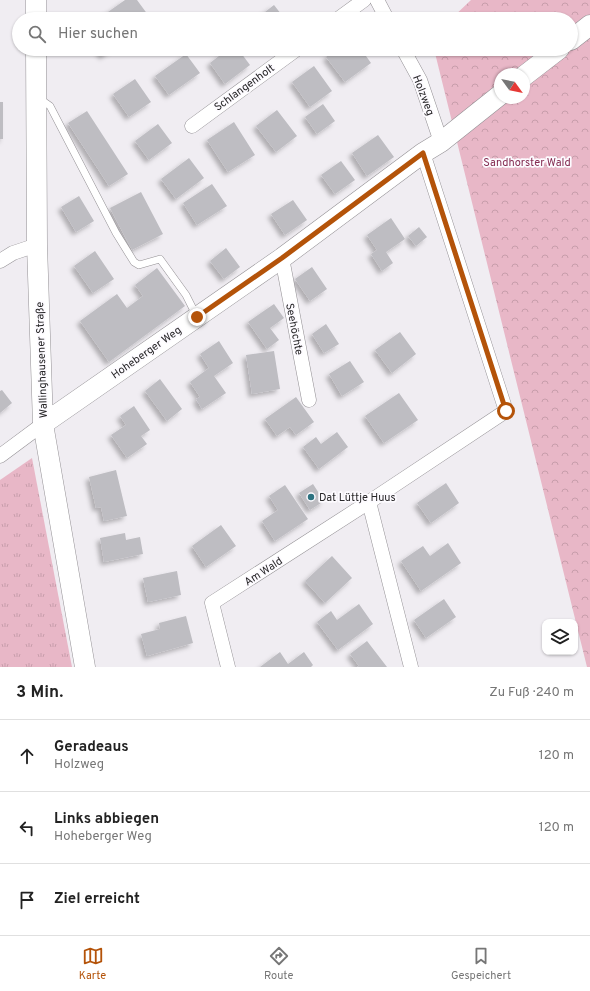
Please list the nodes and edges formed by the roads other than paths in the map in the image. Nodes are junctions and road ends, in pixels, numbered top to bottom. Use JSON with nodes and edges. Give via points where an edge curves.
{"nodes":[{"id":1,"x":36,"y":0,"type":"edge"},
{"id":2,"x":364,"y":0,"type":"edge"},
{"id":3,"x":377,"y":0,"type":"edge"},
{"id":4,"x":36,"y":12,"type":"edge"},
{"id":5,"x":348,"y":12,"type":"edge"},
{"id":6,"x":383,"y":12,"type":"edge"},
{"id":7,"x":590,"y":25,"type":"edge"},
{"id":8,"x":578,"y":34,"type":"edge"},
{"id":9,"x":36,"y":56,"type":"edge"},
{"id":10,"x":287,"y":56,"type":"edge"},
{"id":11,"x":407,"y":56,"type":"edge"},
{"id":12,"x":550,"y":56,"type":"edge"},
{"id":13,"x":530,"y":71,"type":"edge"},
{"id":14,"x":37,"y":97,"type":"junction"},
{"id":15,"x":494,"y":100,"type":"edge"},
{"id":16,"x":192,"y":126,"type":"dead end"},
{"id":17,"x":441,"y":142,"type":"junction"},
{"id":18,"x":423,"y":153,"type":"junction"},
{"id":19,"x":37,"y":245,"type":"junction"},
{"id":20,"x":282,"y":258,"type":"junction"},
{"id":21,"x":0,"y":260,"type":"edge"},
{"id":22,"x":197,"y":317,"type":"junction"},
{"id":23,"x":309,"y":400,"type":"dead end"},
{"id":24,"x":43,"y":424,"type":"junction"},
{"id":25,"x":0,"y":456,"type":"edge"},
{"id":26,"x":369,"y":502,"type":"junction"},
{"id":27,"x":85,"y":667,"type":"edge"},
{"id":28,"x":228,"y":667,"type":"edge"},
{"id":29,"x":411,"y":667,"type":"edge"}],
"edges":[{"from":1,"to":4,"type":"street"},
{"from":2,"to":5,"type":"street"},
{"from":3,"to":6,"type":"street"},
{"from":7,"to":8,"type":"street"},
{"from":9,"to":14,"type":"street","name":"Wallinghausener Straße"},
{"from":10,"to":16,"type":"street","name":"Schlangenholt"},
{"from":11,"to":17,"type":"street","name":"Holzweg","via":[[420,80]]},
{"from":12,"to":13,"type":"street"},
{"from":14,"to":19,"type":"street","name":"Wallinghausener Straße"},
{"from":14,"to":22,"type":"lane","via":[[50,106],[116,233],[134,262],[139,265],[160,259],[186,295]]},
{"from":15,"to":17,"type":"street","name":"Hoheberger Weg"},
{"from":17,"to":18,"type":"street","name":"Hoheberger Weg"},
{"from":18,"to":20,"type":"street","name":"Hoheberger Weg"},
{"from":18,"to":26,"type":"street","name":"Am Wald","via":[[506,411]]},
{"from":19,"to":21,"type":"street"},
{"from":19,"to":24,"type":"street","name":"Wallinghausener Straße"},
{"from":20,"to":22,"type":"street","name":"Hoheberger Weg"},
{"from":20,"to":23,"type":"street","name":"Seehöchte"},
{"from":22,"to":24,"type":"street","name":"Hoheberger Weg"},
{"from":24,"to":25,"type":"street"},
{"from":24,"to":27,"type":"street","name":"Wallinghausener Straße"},
{"from":26,"to":28,"type":"street","name":"Am Wald","via":[[212,603]]},
{"from":26,"to":29,"type":"street"}]}
